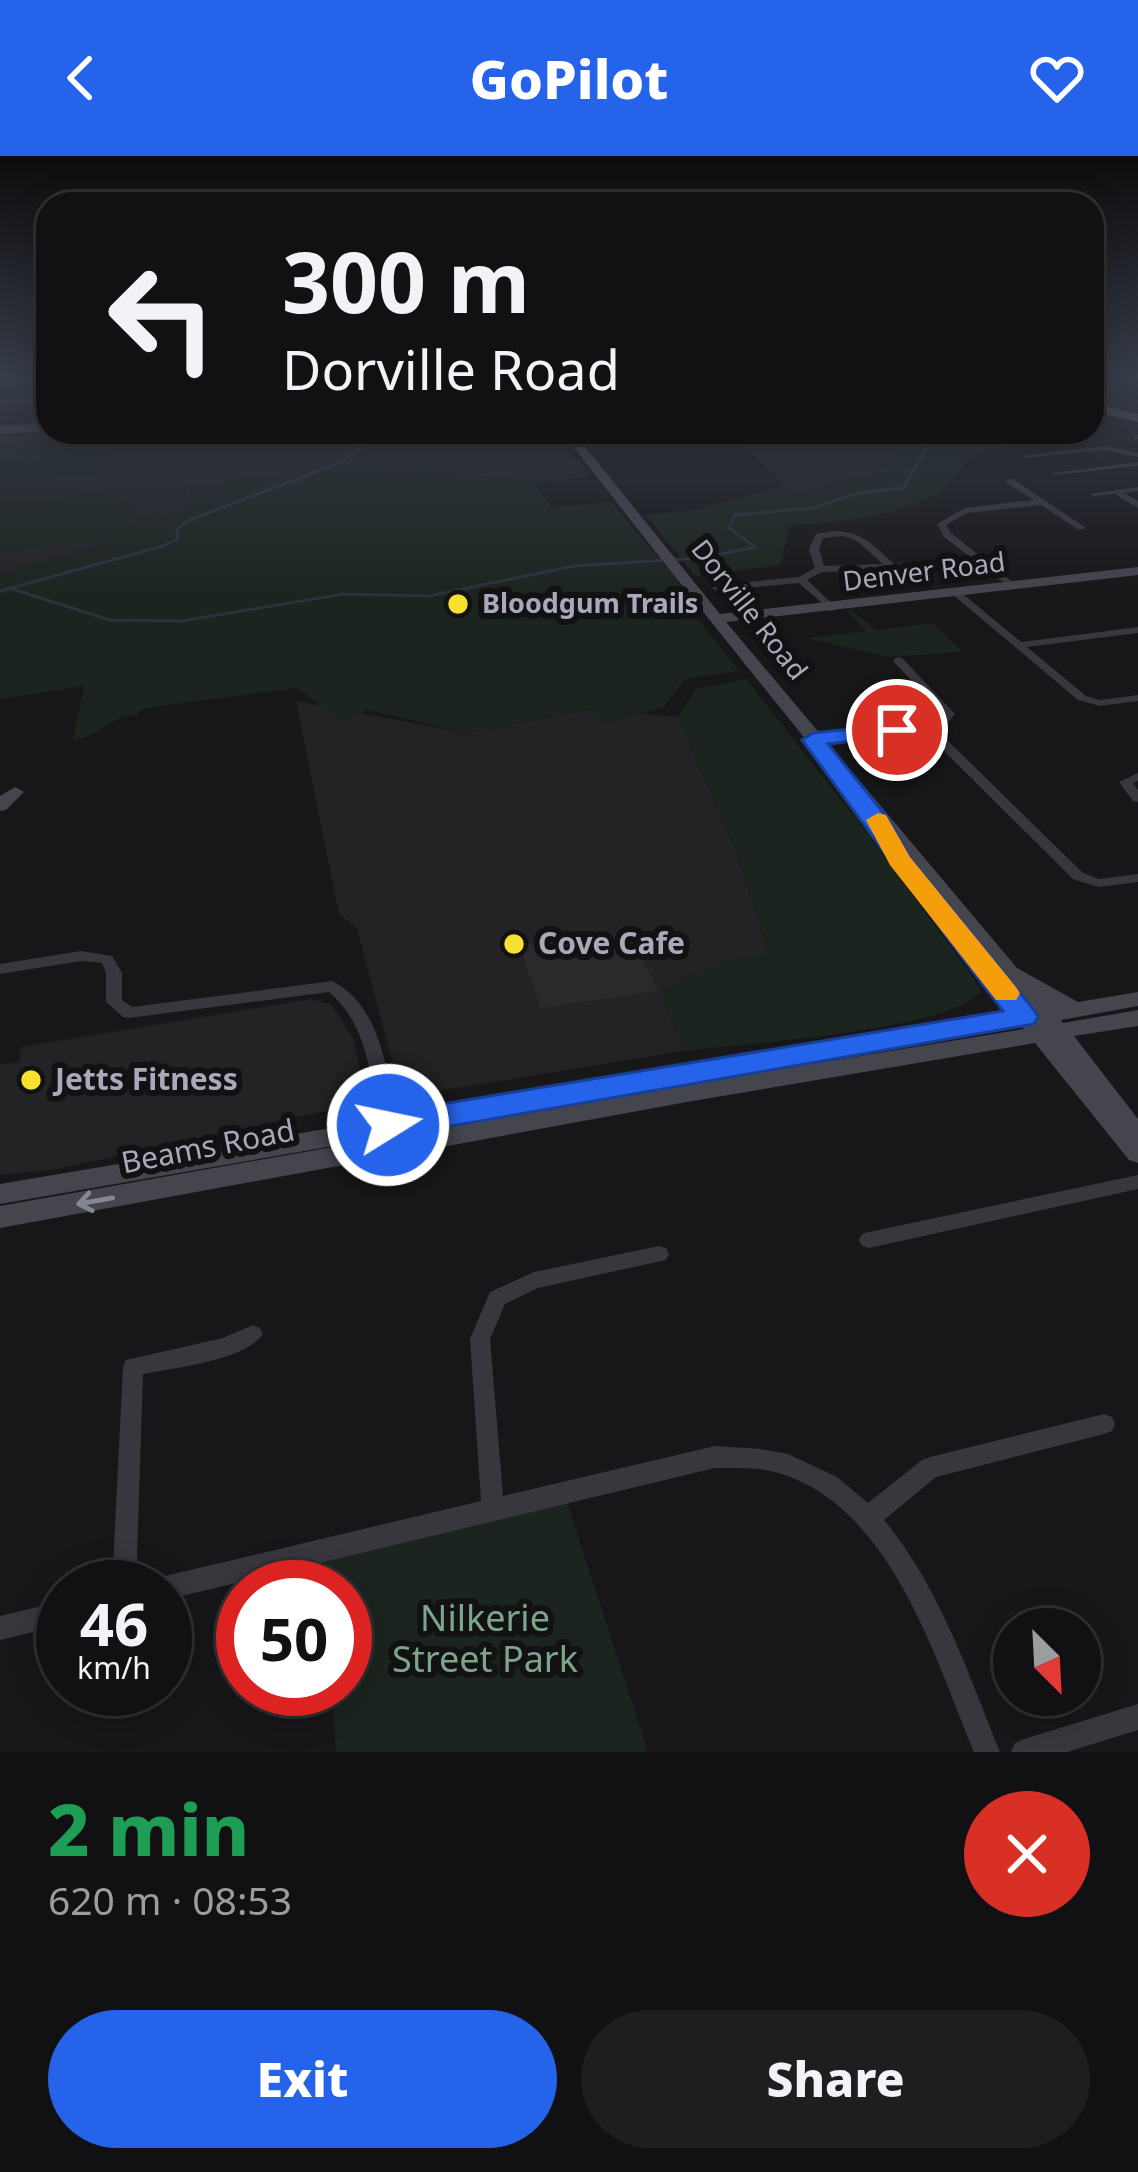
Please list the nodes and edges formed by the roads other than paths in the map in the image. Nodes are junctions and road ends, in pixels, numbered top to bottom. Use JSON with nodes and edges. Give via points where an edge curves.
{"nodes":[{"id":1,"x":581,"y":449,"type":"edge"},
{"id":2,"x":1091,"y":449,"type":"edge"},
{"id":3,"x":1025,"y":456,"type":"dead end"},
{"id":4,"x":1138,"y":464,"type":"edge"},
{"id":5,"x":1056,"y":472,"type":"dead end"},
{"id":6,"x":1010,"y":481,"type":"dead end"},
{"id":7,"x":1138,"y":489,"type":"edge"},
{"id":8,"x":1116,"y":491,"type":"junction"},
{"id":9,"x":1094,"y":494,"type":"dead end"},
{"id":10,"x":1042,"y":502,"type":"junction"},
{"id":11,"x":1138,"y":505,"type":"edge"},
{"id":12,"x":1082,"y":528,"type":"dead end"},
{"id":13,"x":820,"y":569,"type":"junction"},
{"id":14,"x":1138,"y":571,"type":"edge"},
{"id":15,"x":801,"y":580,"type":"junction"},
{"id":16,"x":739,"y":586,"type":"junction"},
{"id":17,"x":1012,"y":586,"type":"junction"},
{"id":18,"x":717,"y":588,"type":"dead end"},
{"id":19,"x":955,"y":592,"type":"junction"},
{"id":20,"x":753,"y":603,"type":"dead end"},
{"id":21,"x":831,"y":608,"type":"junction"},
{"id":22,"x":715,"y":619,"type":"junction"},
{"id":23,"x":1138,"y":630,"type":"edge"},
{"id":24,"x":1018,"y":645,"type":"junction"},
{"id":25,"x":898,"y":660,"type":"dead end"},
{"id":26,"x":1138,"y":698,"type":"edge"},
{"id":27,"x":929,"y":737,"type":"junction"},
{"id":28,"x":813,"y":740,"type":"junction"},
{"id":29,"x":1138,"y":776,"type":"edge"},
{"id":30,"x":15,"y":791,"type":"dead end"},
{"id":31,"x":1138,"y":798,"type":"edge"},
{"id":32,"x":0,"y":806,"type":"edge"},
{"id":33,"x":882,"y":826,"type":"junction"},
{"id":34,"x":1138,"y":878,"type":"edge"},
{"id":35,"x":0,"y":969,"type":"edge"},
{"id":36,"x":1005,"y":970,"type":"junction"},
{"id":37,"x":1138,"y":998,"type":"edge"},
{"id":38,"x":1073,"y":1009,"type":"junction"},
{"id":39,"x":1138,"y":1018,"type":"edge"},
{"id":40,"x":1042,"y":1025,"type":"junction"},
{"id":41,"x":388,"y":1125,"type":"junction"},
{"id":42,"x":1138,"y":1137,"type":"edge"},
{"id":43,"x":1138,"y":1153,"type":"edge"},
{"id":44,"x":1138,"y":1182,"type":"edge"},
{"id":45,"x":0,"y":1194,"type":"edge"},
{"id":46,"x":0,"y":1217,"type":"edge"},
{"id":47,"x":869,"y":1240,"type":"dead end"},
{"id":48,"x":659,"y":1254,"type":"dead end"},
{"id":49,"x":253,"y":1334,"type":"dead end"},
{"id":50,"x":1104,"y":1424,"type":"dead end"},
{"id":51,"x":493,"y":1510,"type":"junction"},
{"id":52,"x":870,"y":1516,"type":"junction"},
{"id":53,"x":125,"y":1560,"type":"edge"},
{"id":54,"x":192,"y":1582,"type":"edge"},
{"id":55,"x":36,"y":1619,"type":"edge"},
{"id":56,"x":0,"y":1628,"type":"edge"},
{"id":57,"x":1138,"y":1717,"type":"edge"},
{"id":58,"x":987,"y":1752,"type":"edge"},
{"id":59,"x":1024,"y":1752,"type":"edge"}],
"edges":[{"from":1,"to":22,"type":"street","name":"Dorville Road"},
{"from":2,"to":3,"type":"street"},
{"from":4,"to":5,"type":"street"},
{"from":6,"to":10,"type":"street"},
{"from":7,"to":8,"type":"street"},
{"from":8,"to":9,"type":"street"},
{"from":8,"to":11,"type":"street"},
{"from":10,"to":12,"type":"street"},
{"from":10,"to":17,"type":"street","via":[[965,511],[941,524]]},
{"from":13,"to":13,"type":"street","via":[[819,536],[854,531],[897,566]]},
{"from":13,"to":15,"type":"street"},
{"from":14,"to":17,"type":"street","name":"Denver Road"},
{"from":15,"to":16,"type":"street"},
{"from":15,"to":21,"type":"street"},
{"from":16,"to":18,"type":"street"},
{"from":16,"to":20,"type":"street"},
{"from":17,"to":19,"type":"street","name":"Denver Road"},
{"from":19,"to":21,"type":"street","name":"Denver Road"},
{"from":19,"to":24,"type":"street"},
{"from":21,"to":22,"type":"street","name":"Denver Road"},
{"from":22,"to":28,"type":"street","name":"Dorville Road"},
{"from":23,"to":24,"type":"street"},
{"from":24,"to":26,"type":"street","via":[[1090,703]]},
{"from":25,"to":27,"type":"street","via":[[949,713]]},
{"from":27,"to":28,"type":"street","via":[[897,730]]},
{"from":27,"to":34,"type":"street","via":[[964,760],[1078,876],[1098,883]]},
{"from":28,"to":33,"type":"street","name":"Dorville Road"},
{"from":29,"to":31,"type":"street","via":[[1125,782]]},
{"from":30,"to":32,"type":"street"},
{"from":33,"to":36,"type":"street","name":"Dorville Road"},
{"from":33,"to":40,"type":"street","name":"Dorville Road","via":[[899,860]]},
{"from":35,"to":41,"type":"street","via":[[107,959],[115,1005],[134,1013],[332,986],[367,1031]]},
{"from":36,"to":38,"type":"street"},
{"from":36,"to":40,"type":"street","name":"Dorville Road"},
{"from":37,"to":38,"type":"street","name":"Beams Road"},
{"from":38,"to":40,"type":"street","name":"Beams Road"},
{"from":39,"to":40,"type":"street","name":"Beams Road"},
{"from":40,"to":41,"type":"street","name":"Beams Road"},
{"from":40,"to":42,"type":"street","name":"Dorville Road"},
{"from":40,"to":43,"type":"street","name":"Dorville Road"},
{"from":40,"to":46,"type":"street","name":"Beams Road","one_way":true},
{"from":41,"to":45,"type":"street","name":"Beams Road"},
{"from":44,"to":47,"type":"street"},
{"from":48,"to":51,"type":"street","via":[[534,1280],[497,1298],[480,1339]]},
{"from":49,"to":53,"type":"street","via":[[134,1367]]},
{"from":50,"to":52,"type":"street","via":[[930,1468]]},
{"from":51,"to":52,"type":"street","via":[[715,1457],[789,1465]]},
{"from":51,"to":54,"type":"street"},
{"from":52,"to":58,"type":"street","via":[[907,1572]]},
{"from":55,"to":56,"type":"street"},
{"from":57,"to":59,"type":"street"}]}
